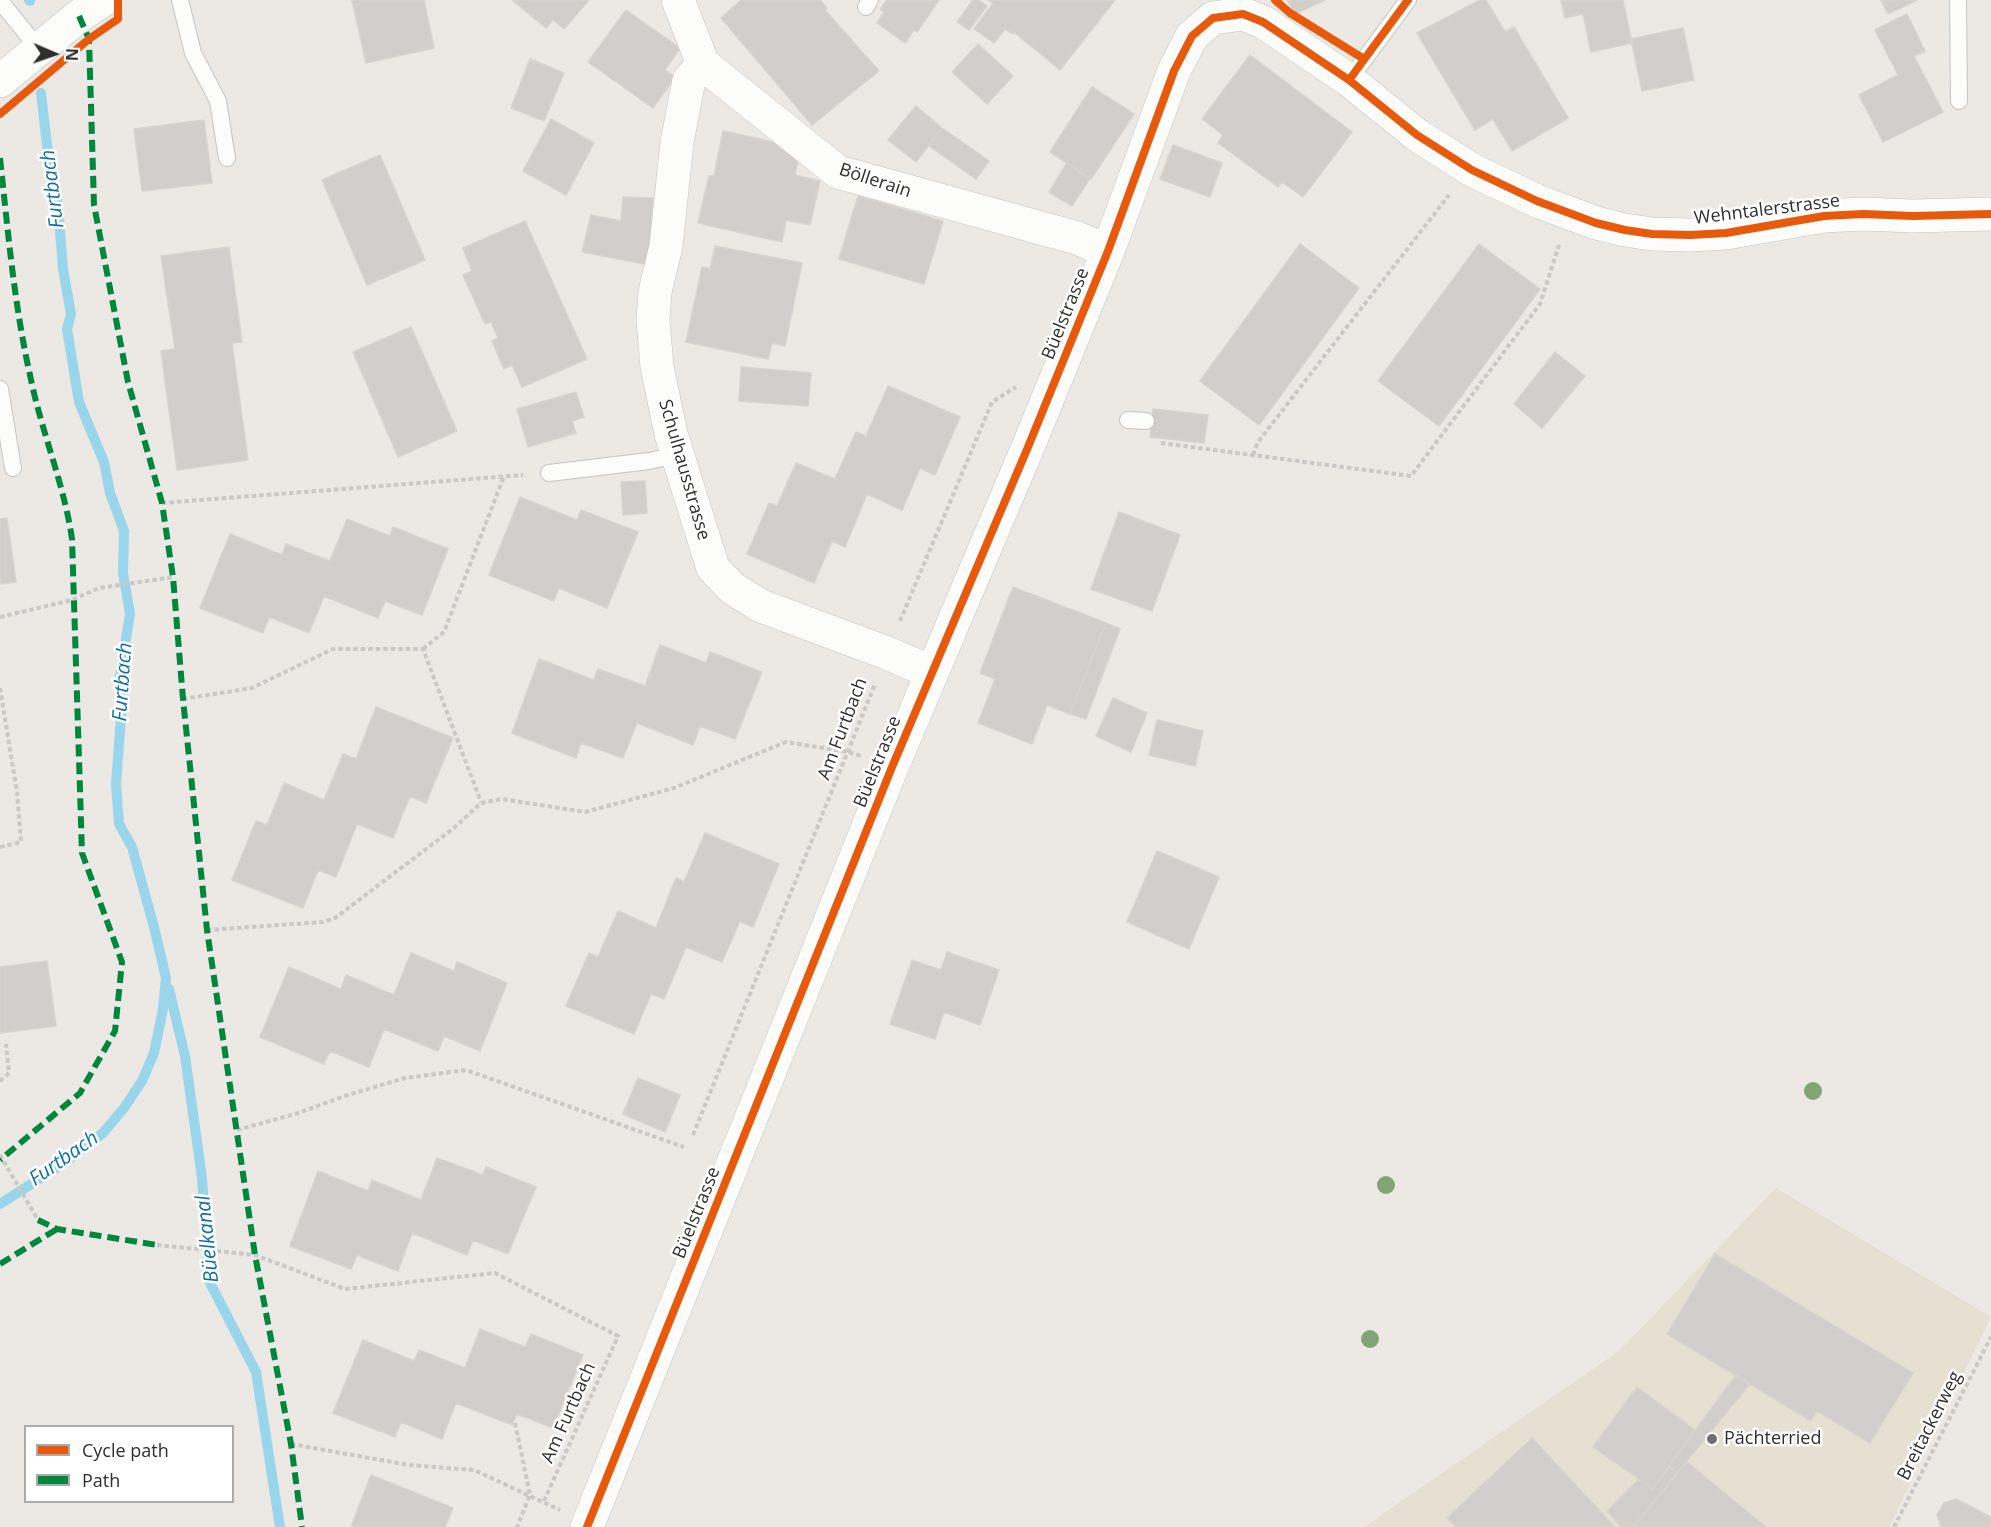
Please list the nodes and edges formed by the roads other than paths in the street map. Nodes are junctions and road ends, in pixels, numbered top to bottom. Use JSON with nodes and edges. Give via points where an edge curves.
{"nodes":[{"id":1,"x":103,"y":0,"type":"edge"},
{"id":2,"x":180,"y":0,"type":"edge"},
{"id":3,"x":678,"y":0,"type":"edge"},
{"id":4,"x":1408,"y":0,"type":"edge"},
{"id":5,"x":1958,"y":0,"type":"edge"},
{"id":6,"x":0,"y":1,"type":"edge"},
{"id":7,"x":1208,"y":9,"type":"edge"},
{"id":8,"x":39,"y":49,"type":"junction"},
{"id":9,"x":704,"y":64,"type":"junction"},
{"id":10,"x":1350,"y":80,"type":"junction"},
{"id":11,"x":0,"y":81,"type":"edge"},
{"id":12,"x":1959,"y":100,"type":"dead end"},
{"id":13,"x":227,"y":158,"type":"dead end"},
{"id":14,"x":1991,"y":214,"type":"edge"},
{"id":15,"x":1108,"y":251,"type":"junction"},
{"id":16,"x":0,"y":389,"type":"edge"},
{"id":17,"x":1128,"y":420,"type":"road end"},
{"id":18,"x":1146,"y":421,"type":"dead end"},
{"id":19,"x":677,"y":455,"type":"junction"},
{"id":20,"x":13,"y":468,"type":"dead end"},
{"id":21,"x":549,"y":472,"type":"road end"},
{"id":22,"x":931,"y":672,"type":"junction"},
{"id":23,"x":576,"y":1519,"type":"edge"}],
"edges":[{"from":1,"to":8,"type":"street"},
{"from":2,"to":13,"type":"lane","via":[[193,53],[218,101]]},
{"from":3,"to":9,"type":"street","name":"Böllerain"},
{"from":4,"to":10,"type":"lane"},
{"from":5,"to":12,"type":"lane"},
{"from":6,"to":8,"type":"lane"},
{"from":7,"to":10,"type":"street","name":"Wehntalerstrasse","via":[[1243,14],[1263,22]]},
{"from":7,"to":15,"type":"street","name":"Büelstrasse","via":[[1174,71]]},
{"from":8,"to":11,"type":"street"},
{"from":9,"to":15,"type":"street","name":"Böllerain","via":[[838,172],[1077,238]]},
{"from":9,"to":19,"type":"street","name":"Schulhausstrasse","via":[[689,80],[677,142],[666,246],[655,291],[657,367]]},
{"from":10,"to":14,"type":"street","name":"Wehntalerstrasse","via":[[1417,135],[1472,170],[1537,201],[1624,230],[1690,235],[1824,216]]},
{"from":15,"to":22,"type":"street","name":"Büelstrasse","via":[[1029,447]]},
{"from":16,"to":20,"type":"lane"},
{"from":17,"to":18,"type":"lane"},
{"from":19,"to":21,"type":"lane"},
{"from":19,"to":22,"type":"street","name":"Schulhausstrasse","via":[[713,568],[732,588],[762,606]]},
{"from":22,"to":23,"type":"street","name":"Büelstrasse"}]}
